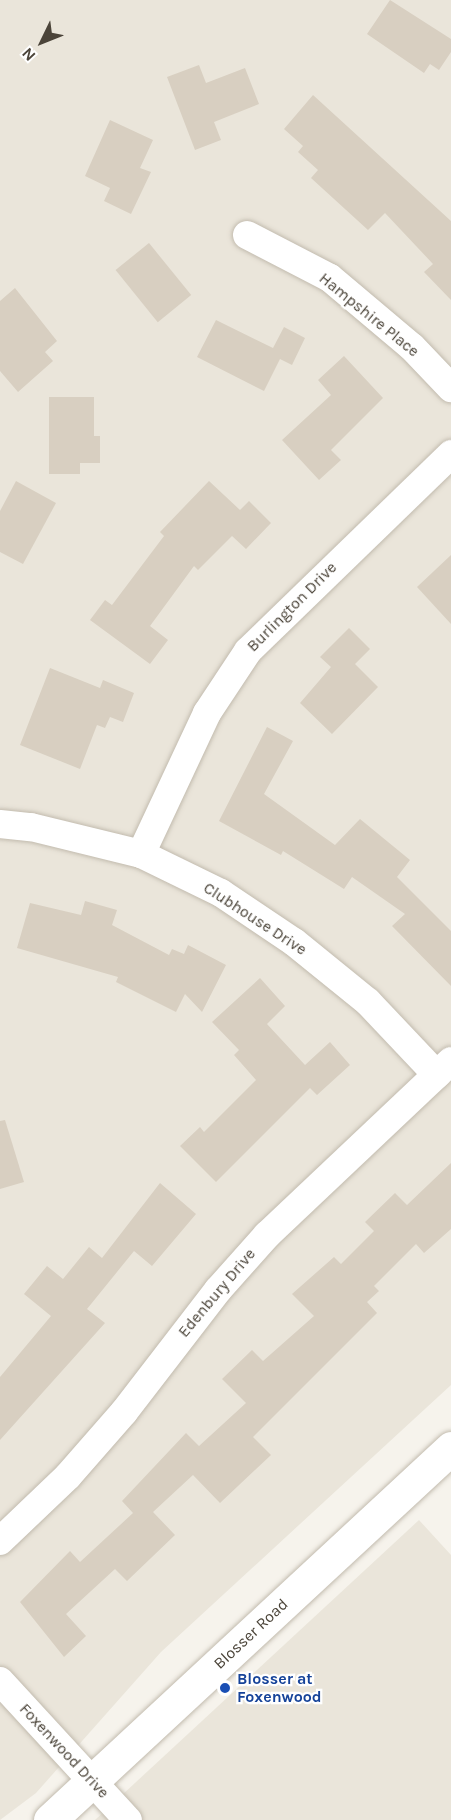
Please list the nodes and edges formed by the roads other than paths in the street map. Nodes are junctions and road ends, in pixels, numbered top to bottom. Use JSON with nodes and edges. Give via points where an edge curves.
{"nodes":[{"id":1,"x":248,"y":235,"type":"dead end"},
{"id":2,"x":451,"y":388,"type":"edge"},
{"id":3,"x":451,"y":454,"type":"edge"},
{"id":4,"x":0,"y":824,"type":"edge"},
{"id":5,"x":141,"y":854,"type":"junction"},
{"id":6,"x":444,"y":1068,"type":"edge"},
{"id":7,"x":451,"y":1448,"type":"edge"},
{"id":8,"x":0,"y":1540,"type":"edge"},
{"id":9,"x":0,"y":1682,"type":"edge"},
{"id":10,"x":92,"y":1781,"type":"junction"},
{"id":11,"x":50,"y":1820,"type":"edge"},
{"id":12,"x":128,"y":1820,"type":"edge"}],
"edges":[{"from":1,"to":2,"type":"street","name":"Hampshire Place","via":[[330,279],[412,347]]},
{"from":3,"to":5,"type":"street","name":"Burlington Drive","via":[[248,651],[207,713]]},
{"from":4,"to":5,"type":"street","name":"Clubhouse Drive","via":[[31,827]]},
{"from":5,"to":6,"type":"street","name":"Clubhouse Drive","via":[[221,893],[294,942]]},
{"from":6,"to":8,"type":"street","name":"Edenbury Drive","via":[[267,1235],[68,1476]]},
{"from":7,"to":10,"type":"street","name":"Blosser Road"},
{"from":9,"to":10,"type":"street","name":"Foxenwood Drive"},
{"from":10,"to":11,"type":"street","name":"Blosser Road"},
{"from":10,"to":12,"type":"street","name":"Foxenwood Drive"}]}
